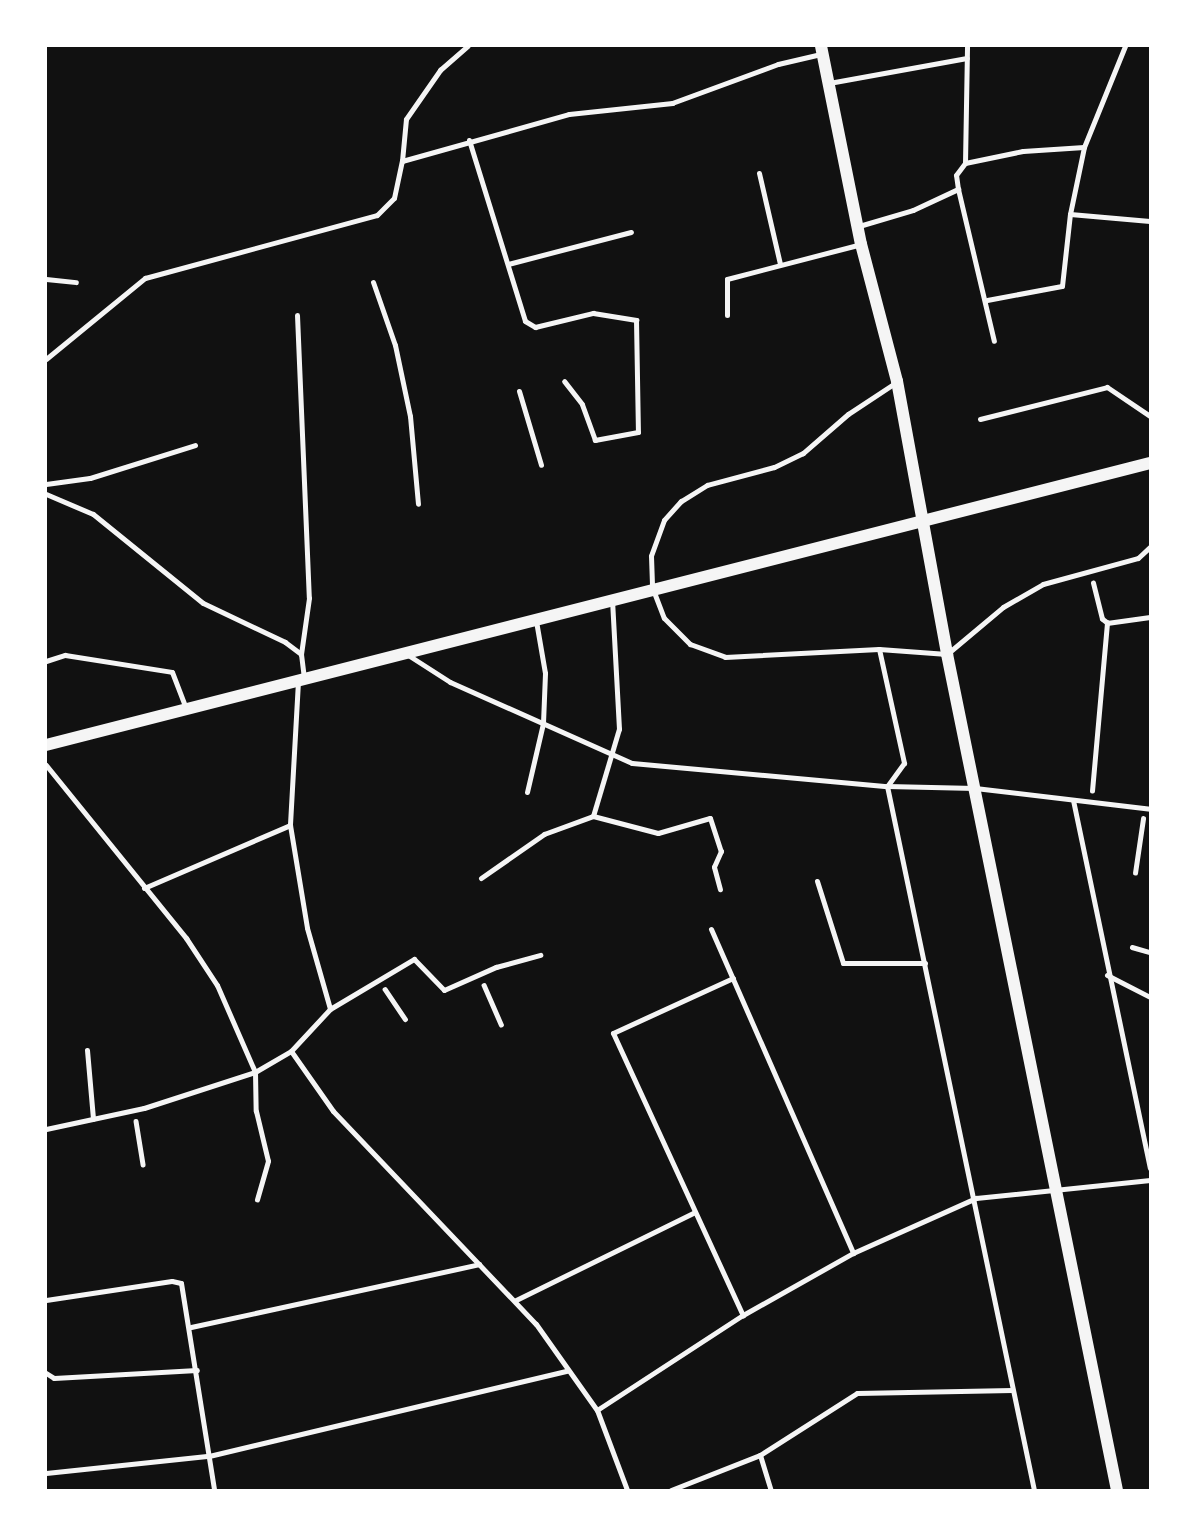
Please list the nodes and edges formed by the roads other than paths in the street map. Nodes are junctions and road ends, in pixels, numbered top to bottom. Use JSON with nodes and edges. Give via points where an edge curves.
{"nodes":[{"id":1,"x":468,"y":46,"type":"edge"},
{"id":2,"x":967,"y":46,"type":"edge"},
{"id":3,"x":1125,"y":46,"type":"edge"},
{"id":4,"x":821,"y":50,"type":"edge"},
{"id":5,"x":967,"y":58,"type":"junction"},
{"id":6,"x":829,"y":83,"type":"junction"},
{"id":7,"x":469,"y":140,"type":"junction"},
{"id":8,"x":1084,"y":147,"type":"junction"},
{"id":9,"x":402,"y":161,"type":"junction"},
{"id":10,"x":965,"y":163,"type":"junction"},
{"id":11,"x":758,"y":173,"type":"dead end"},
{"id":12,"x":958,"y":189,"type":"junction"},
{"id":13,"x":1070,"y":214,"type":"junction"},
{"id":14,"x":1150,"y":221,"type":"edge"},
{"id":15,"x":859,"y":226,"type":"junction"},
{"id":16,"x":631,"y":232,"type":"dead end"},
{"id":17,"x":862,"y":243,"type":"junction"},
{"id":18,"x":508,"y":264,"type":"junction"},
{"id":19,"x":780,"y":264,"type":"junction"},
{"id":20,"x":46,"y":279,"type":"edge"},
{"id":21,"x":76,"y":282,"type":"dead end"},
{"id":22,"x":373,"y":282,"type":"dead end"},
{"id":23,"x":987,"y":300,"type":"junction"},
{"id":24,"x":298,"y":315,"type":"dead end"},
{"id":25,"x":727,"y":315,"type":"dead end"},
{"id":26,"x":994,"y":341,"type":"dead end"},
{"id":27,"x":46,"y":359,"type":"edge"},
{"id":28,"x":564,"y":381,"type":"dead end"},
{"id":29,"x":897,"y":381,"type":"junction"},
{"id":30,"x":519,"y":391,"type":"dead end"},
{"id":31,"x":1150,"y":416,"type":"edge"},
{"id":32,"x":980,"y":419,"type":"dead end"},
{"id":33,"x":195,"y":445,"type":"dead end"},
{"id":34,"x":1150,"y":463,"type":"edge"},
{"id":35,"x":541,"y":465,"type":"dead end"},
{"id":36,"x":46,"y":484,"type":"edge"},
{"id":37,"x":46,"y":494,"type":"edge"},
{"id":38,"x":418,"y":503,"type":"dead end"},
{"id":39,"x":921,"y":520,"type":"junction"},
{"id":40,"x":1150,"y":547,"type":"edge"},
{"id":41,"x":652,"y":587,"type":"junction"},
{"id":42,"x":612,"y":597,"type":"junction"},
{"id":43,"x":535,"y":618,"type":"junction"},
{"id":44,"x":879,"y":649,"type":"junction"},
{"id":45,"x":405,"y":653,"type":"junction"},
{"id":46,"x":947,"y":653,"type":"junction"},
{"id":47,"x":301,"y":654,"type":"junction"},
{"id":48,"x":46,"y":661,"type":"edge"},
{"id":49,"x":301,"y":680,"type":"junction"},
{"id":50,"x":187,"y":709,"type":"junction"},
{"id":51,"x":543,"y":723,"type":"junction"},
{"id":52,"x":46,"y":745,"type":"edge"},
{"id":53,"x":610,"y":754,"type":"junction"},
{"id":54,"x":46,"y":765,"type":"edge"},
{"id":55,"x":887,"y":786,"type":"junction"},
{"id":56,"x":975,"y":788,"type":"junction"},
{"id":57,"x":527,"y":792,"type":"dead end"},
{"id":58,"x":1073,"y":800,"type":"junction"},
{"id":59,"x":1150,"y":809,"type":"edge"},
{"id":60,"x":593,"y":816,"type":"junction"},
{"id":61,"x":290,"y":825,"type":"junction"},
{"id":62,"x":481,"y":878,"type":"dead end"},
{"id":63,"x":817,"y":881,"type":"dead end"},
{"id":64,"x":144,"y":888,"type":"junction"},
{"id":65,"x":720,"y":889,"type":"dead end"},
{"id":66,"x":711,"y":929,"type":"dead end"},
{"id":67,"x":540,"y":955,"type":"dead end"},
{"id":68,"x":925,"y":963,"type":"junction"},
{"id":69,"x":1107,"y":975,"type":"junction"},
{"id":70,"x":733,"y":978,"type":"junction"},
{"id":71,"x":1150,"y":997,"type":"edge"},
{"id":72,"x":330,"y":1009,"type":"junction"},
{"id":73,"x":87,"y":1051,"type":"dead end"},
{"id":74,"x":290,"y":1051,"type":"junction"},
{"id":75,"x":256,"y":1072,"type":"junction"},
{"id":76,"x":93,"y":1119,"type":"junction"},
{"id":77,"x":46,"y":1129,"type":"edge"},
{"id":78,"x":1150,"y":1168,"type":"edge"},
{"id":79,"x":1150,"y":1181,"type":"edge"},
{"id":80,"x":1056,"y":1187,"type":"junction"},
{"id":81,"x":976,"y":1198,"type":"junction"},
{"id":82,"x":257,"y":1199,"type":"dead end"},
{"id":83,"x":695,"y":1212,"type":"junction"},
{"id":84,"x":853,"y":1253,"type":"junction"},
{"id":85,"x":479,"y":1264,"type":"junction"},
{"id":86,"x":46,"y":1300,"type":"edge"},
{"id":87,"x":516,"y":1300,"type":"junction"},
{"id":88,"x":743,"y":1315,"type":"junction"},
{"id":89,"x":191,"y":1327,"type":"junction"},
{"id":90,"x":197,"y":1370,"type":"junction"},
{"id":91,"x":567,"y":1371,"type":"junction"},
{"id":92,"x":46,"y":1373,"type":"edge"},
{"id":93,"x":1012,"y":1391,"type":"junction"},
{"id":94,"x":597,"y":1410,"type":"junction"},
{"id":95,"x":760,"y":1454,"type":"junction"},
{"id":96,"x":209,"y":1456,"type":"junction"},
{"id":97,"x":46,"y":1473,"type":"edge"},
{"id":98,"x":214,"y":1490,"type":"edge"},
{"id":99,"x":627,"y":1490,"type":"edge"},
{"id":100,"x":671,"y":1490,"type":"edge"},
{"id":101,"x":771,"y":1490,"type":"edge"},
{"id":102,"x":1034,"y":1490,"type":"edge"},
{"id":103,"x":1117,"y":1490,"type":"edge"}],
"edges":[{"from":1,"to":9,"type":"lane","via":[[440,70],[406,119]]},
{"from":2,"to":5,"type":"lane"},
{"from":3,"to":8,"type":"lane"},
{"from":4,"to":6,"type":"street"},
{"from":4,"to":7,"type":"lane","via":[[672,103],[569,114]]},
{"from":5,"to":6,"type":"lane"},
{"from":5,"to":10,"type":"lane"},
{"from":6,"to":15,"type":"street"},
{"from":7,"to":9,"type":"lane"},
{"from":7,"to":18,"type":"lane"},
{"from":8,"to":10,"type":"lane","via":[[1023,151]]},
{"from":8,"to":13,"type":"lane"},
{"from":9,"to":27,"type":"lane","via":[[394,198],[377,215],[145,278]]},
{"from":10,"to":12,"type":"lane","via":[[956,176]]},
{"from":11,"to":19,"type":"lane"},
{"from":12,"to":15,"type":"lane","via":[[913,210]]},
{"from":12,"to":23,"type":"lane"},
{"from":13,"to":14,"type":"lane"},
{"from":13,"to":23,"type":"lane","via":[[1062,286]]},
{"from":15,"to":17,"type":"street"},
{"from":16,"to":18,"type":"lane"},
{"from":17,"to":19,"type":"lane"},
{"from":17,"to":29,"type":"street"},
{"from":18,"to":28,"type":"lane","via":[[526,321],[535,327],[593,313],[636,320],[638,432],[595,440],[582,404]]},
{"from":19,"to":25,"type":"lane","via":[[727,279]]},
{"from":20,"to":21,"type":"lane"},
{"from":22,"to":38,"type":"lane","via":[[395,345],[410,416]]},
{"from":23,"to":26,"type":"lane"},
{"from":24,"to":47,"type":"lane","via":[[309,598]]},
{"from":29,"to":39,"type":"street"},
{"from":29,"to":41,"type":"lane","via":[[848,414],[803,453],[774,467],[707,485],[681,501],[664,520],[651,556]]},
{"from":30,"to":35,"type":"lane"},
{"from":31,"to":32,"type":"lane","via":[[1107,387]]},
{"from":33,"to":36,"type":"lane","via":[[90,478]]},
{"from":34,"to":39,"type":"street"},
{"from":37,"to":47,"type":"lane","via":[[93,514],[203,603]]},
{"from":39,"to":41,"type":"street"},
{"from":39,"to":46,"type":"street"},
{"from":40,"to":46,"type":"lane","via":[[1138,558],[1033,589]]},
{"from":41,"to":42,"type":"street"},
{"from":41,"to":44,"type":"lane","via":[[664,618],[690,644],[725,657]]},
{"from":42,"to":43,"type":"street"},
{"from":42,"to":53,"type":"lane","via":[[619,729]]},
{"from":43,"to":45,"type":"street"},
{"from":43,"to":51,"type":"lane","via":[[545,673]]},
{"from":44,"to":46,"type":"lane"},
{"from":44,"to":55,"type":"lane","via":[[904,764]]},
{"from":45,"to":49,"type":"street"},
{"from":45,"to":51,"type":"lane","via":[[450,682]]},
{"from":46,"to":56,"type":"street"},
{"from":47,"to":49,"type":"lane"},
{"from":48,"to":50,"type":"lane","via":[[65,655],[172,672]]},
{"from":49,"to":50,"type":"street"},
{"from":49,"to":61,"type":"lane"},
{"from":50,"to":52,"type":"street"},
{"from":51,"to":53,"type":"lane"},
{"from":51,"to":57,"type":"lane"},
{"from":53,"to":55,"type":"lane","via":[[632,763]]},
{"from":53,"to":60,"type":"lane"},
{"from":54,"to":64,"type":"lane"},
{"from":55,"to":56,"type":"lane"},
{"from":55,"to":68,"type":"lane"},
{"from":56,"to":58,"type":"lane"},
{"from":56,"to":80,"type":"street"},
{"from":58,"to":59,"type":"lane"},
{"from":58,"to":69,"type":"lane"},
{"from":60,"to":62,"type":"lane","via":[[544,834]]},
{"from":60,"to":65,"type":"lane","via":[[658,833],[710,818],[721,851],[715,867]]},
{"from":61,"to":64,"type":"lane"},
{"from":61,"to":72,"type":"lane","via":[[307,928]]},
{"from":63,"to":68,"type":"lane","via":[[844,963]]},
{"from":64,"to":75,"type":"lane","via":[[217,985]]},
{"from":66,"to":70,"type":"lane"},
{"from":67,"to":72,"type":"lane","via":[[443,990],[414,959],[377,976]]},
{"from":68,"to":81,"type":"lane"},
{"from":69,"to":71,"type":"lane"},
{"from":69,"to":78,"type":"lane"},
{"from":70,"to":83,"type":"lane","via":[[613,1033]]},
{"from":70,"to":84,"type":"lane"},
{"from":72,"to":74,"type":"lane"},
{"from":73,"to":76,"type":"lane"},
{"from":74,"to":75,"type":"lane"},
{"from":74,"to":85,"type":"lane","via":[[333,1111]]},
{"from":75,"to":76,"type":"lane"},
{"from":75,"to":82,"type":"lane","via":[[256,1111],[268,1161]]},
{"from":76,"to":77,"type":"lane"},
{"from":79,"to":80,"type":"lane"},
{"from":80,"to":81,"type":"lane"},
{"from":80,"to":103,"type":"street"},
{"from":81,"to":84,"type":"lane"},
{"from":81,"to":93,"type":"lane"},
{"from":83,"to":87,"type":"lane"},
{"from":83,"to":88,"type":"lane"},
{"from":84,"to":88,"type":"lane"},
{"from":85,"to":87,"type":"lane"},
{"from":85,"to":89,"type":"lane"},
{"from":86,"to":89,"type":"lane","via":[[172,1281],[181,1283]]},
{"from":87,"to":91,"type":"lane"},
{"from":88,"to":94,"type":"lane"},
{"from":89,"to":90,"type":"lane"},
{"from":90,"to":92,"type":"lane","via":[[54,1378]]},
{"from":90,"to":96,"type":"lane"},
{"from":91,"to":94,"type":"lane"},
{"from":91,"to":96,"type":"lane"},
{"from":93,"to":95,"type":"lane","via":[[857,1392]]},
{"from":93,"to":102,"type":"lane"},
{"from":94,"to":99,"type":"lane"},
{"from":95,"to":100,"type":"lane"},
{"from":95,"to":101,"type":"lane"},
{"from":96,"to":97,"type":"lane"},
{"from":96,"to":98,"type":"lane"}]}
